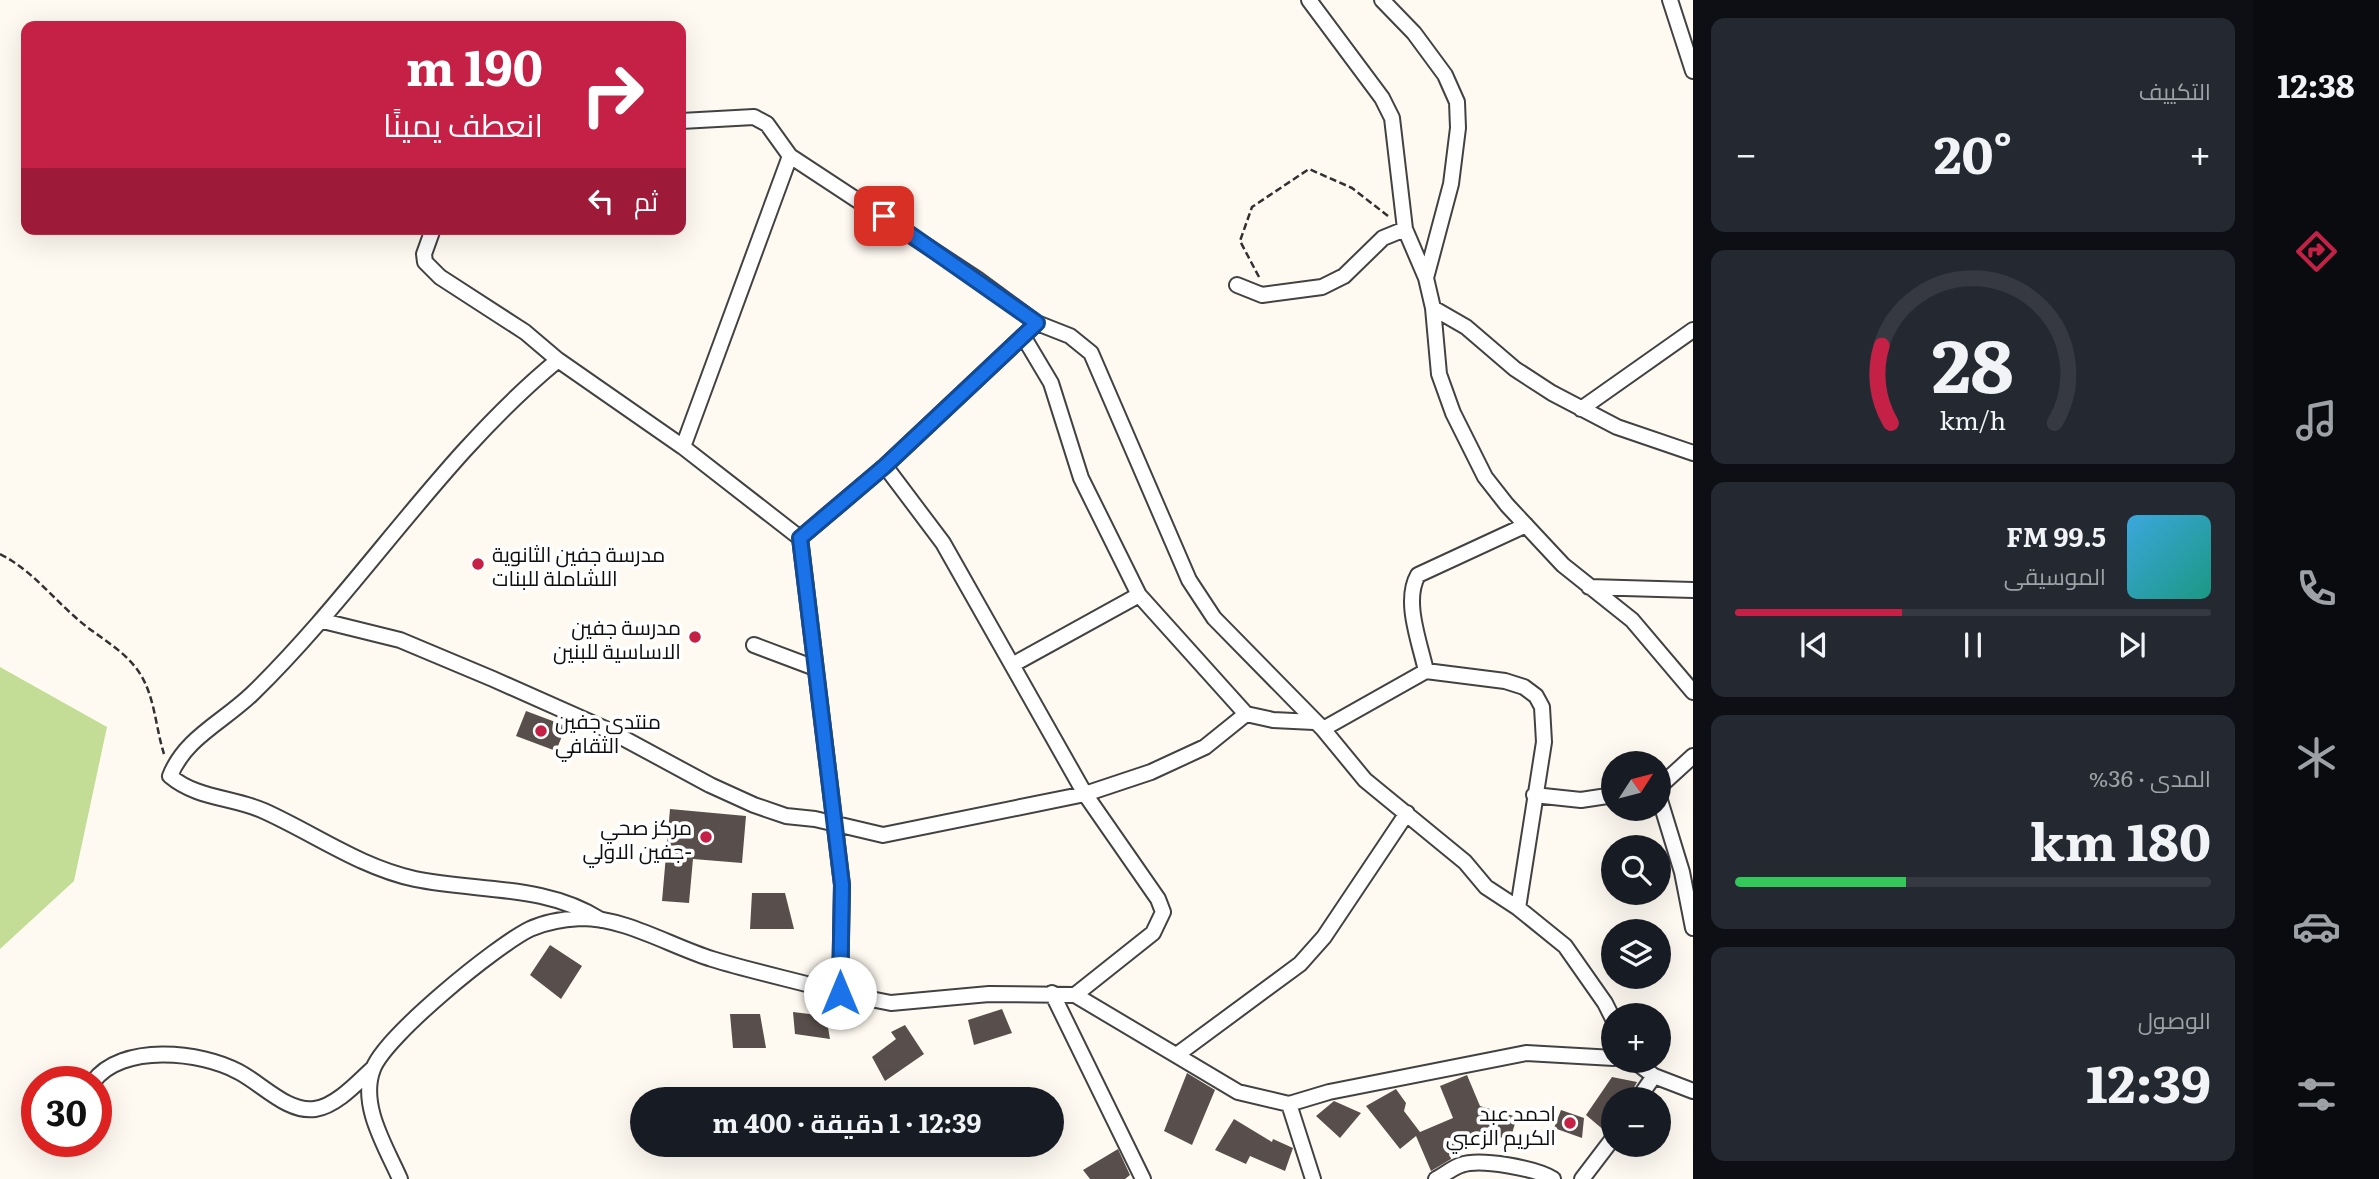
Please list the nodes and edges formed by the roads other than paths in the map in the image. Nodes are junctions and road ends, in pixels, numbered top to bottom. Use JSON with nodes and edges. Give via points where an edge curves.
{"nodes":[{"id":1,"x":1309,"y":0,"type":"edge"},
{"id":2,"x":1382,"y":0,"type":"edge"},
{"id":3,"x":1670,"y":0,"type":"edge"},
{"id":4,"x":1693,"y":71,"type":"edge"},
{"id":5,"x":686,"y":121,"type":"edge"},
{"id":6,"x":790,"y":156,"type":"junction"},
{"id":7,"x":1405,"y":229,"type":"junction"},
{"id":8,"x":431,"y":235,"type":"edge"},
{"id":9,"x":1426,"y":278,"type":"junction"},
{"id":10,"x":1237,"y":285,"type":"dead end"},
{"id":11,"x":1433,"y":308,"type":"junction"},
{"id":12,"x":1037,"y":323,"type":"junction"},
{"id":13,"x":1693,"y":330,"type":"edge"},
{"id":14,"x":1023,"y":336,"type":"junction"},
{"id":15,"x":558,"y":360,"type":"junction"},
{"id":16,"x":1581,"y":409,"type":"junction"},
{"id":17,"x":682,"y":447,"type":"junction"},
{"id":18,"x":1693,"y":453,"type":"edge"},
{"id":19,"x":885,"y":466,"type":"junction"},
{"id":20,"x":1526,"y":525,"type":"junction"},
{"id":21,"x":800,"y":538,"type":"junction"},
{"id":22,"x":1588,"y":587,"type":"junction"},
{"id":23,"x":1693,"y":590,"type":"edge"},
{"id":24,"x":1139,"y":595,"type":"junction"},
{"id":25,"x":323,"y":621,"type":"junction"},
{"id":26,"x":754,"y":645,"type":"dead end"},
{"id":27,"x":1012,"y":665,"type":"junction"},
{"id":28,"x":816,"y":668,"type":"junction"},
{"id":29,"x":1426,"y":671,"type":"junction"},
{"id":30,"x":1693,"y":692,"type":"edge"},
{"id":31,"x":1246,"y":714,"type":"junction"},
{"id":32,"x":1318,"y":725,"type":"junction"},
{"id":33,"x":1693,"y":756,"type":"edge"},
{"id":34,"x":1671,"y":777,"type":"edge"},
{"id":35,"x":1085,"y":794,"type":"junction"},
{"id":36,"x":1534,"y":795,"type":"junction"},
{"id":37,"x":1601,"y":797,"type":"edge"},
{"id":38,"x":1408,"y":813,"type":"junction"},
{"id":39,"x":1666,"y":821,"type":"edge"},
{"id":40,"x":835,"y":823,"type":"junction"},
{"id":41,"x":1518,"y":908,"type":"junction"},
{"id":42,"x":601,"y":920,"type":"junction"},
{"id":43,"x":1693,"y":928,"type":"edge"},
{"id":44,"x":840,"y":993,"type":"junction"},
{"id":45,"x":1052,"y":993,"type":"junction"},
{"id":46,"x":1075,"y":995,"type":"junction"},
{"id":47,"x":1605,"y":1003,"type":"edge"},
{"id":48,"x":1178,"y":1054,"type":"junction"},
{"id":49,"x":1601,"y":1057,"type":"edge"},
{"id":50,"x":110,"y":1066,"type":"edge"},
{"id":51,"x":372,"y":1069,"type":"junction"},
{"id":52,"x":1650,"y":1073,"type":"edge"},
{"id":53,"x":1654,"y":1076,"type":"junction"},
{"id":54,"x":1646,"y":1087,"type":"edge"},
{"id":55,"x":1693,"y":1091,"type":"edge"},
{"id":56,"x":1289,"y":1104,"type":"junction"},
{"id":57,"x":1601,"y":1153,"type":"edge"},
{"id":58,"x":400,"y":1179,"type":"edge"},
{"id":59,"x":1143,"y":1179,"type":"edge"},
{"id":60,"x":1313,"y":1179,"type":"edge"},
{"id":61,"x":1436,"y":1179,"type":"edge"},
{"id":62,"x":1553,"y":1179,"type":"edge"},
{"id":63,"x":1582,"y":1179,"type":"edge"}],
"edges":[{"from":1,"to":7,"type":"street","via":[[1392,118]]},
{"from":2,"to":9,"type":"street","via":[[1445,75],[1457,102],[1451,184]]},
{"from":3,"to":4,"type":"street"},
{"from":5,"to":6,"type":"street","via":[[754,117],[767,124]]},
{"from":6,"to":12,"type":"street"},
{"from":6,"to":17,"type":"street"},
{"from":7,"to":9,"type":"street"},
{"from":7,"to":10,"type":"street","via":[[1383,238],[1333,282],[1310,290],[1269,295]]},
{"from":8,"to":15,"type":"street","via":[[424,254],[432,270]]},
{"from":9,"to":11,"type":"street"},
{"from":11,"to":16,"type":"street","via":[[1466,327],[1515,369]]},
{"from":11,"to":20,"type":"street","via":[[1439,374],[1453,413],[1485,477]]},
{"from":12,"to":14,"type":"street"},
{"from":12,"to":32,"type":"street","via":[[1070,336],[1091,353],[1195,593]]},
{"from":13,"to":16,"type":"street"},
{"from":14,"to":19,"type":"street"},
{"from":14,"to":24,"type":"street","via":[[1051,383],[1081,478]]},
{"from":15,"to":17,"type":"street"},
{"from":15,"to":25,"type":"street","via":[[492,423]]},
{"from":16,"to":18,"type":"street","via":[[1617,427]]},
{"from":17,"to":21,"type":"street"},
{"from":19,"to":21,"type":"street"},
{"from":19,"to":27,"type":"street","via":[[943,543]]},
{"from":20,"to":22,"type":"street"},
{"from":20,"to":29,"type":"street","via":[[1418,575],[1412,603]]},
{"from":21,"to":28,"type":"street"},
{"from":22,"to":23,"type":"street"},
{"from":22,"to":30,"type":"street","via":[[1632,620]]},
{"from":24,"to":27,"type":"street"},
{"from":24,"to":31,"type":"street"},
{"from":25,"to":40,"type":"street","via":[[400,640],[493,679],[610,731],[754,805],[786,816]]},
{"from":25,"to":42,"type":"street","via":[[252,694],[181,752],[170,776],[194,791],[263,810],[388,872],[444,885],[544,896]]},
{"from":26,"to":28,"type":"street"},
{"from":27,"to":35,"type":"street"},
{"from":28,"to":40,"type":"street"},
{"from":29,"to":32,"type":"street"},
{"from":29,"to":36,"type":"street","via":[[1505,681],[1536,696],[1545,718]]},
{"from":31,"to":32,"type":"street"},
{"from":31,"to":35,"type":"street","via":[[1182,759]]},
{"from":32,"to":38,"type":"street","via":[[1365,780]]},
{"from":33,"to":34,"type":"street"},
{"from":35,"to":40,"type":"street","via":[[883,835]]},
{"from":35,"to":46,"type":"street","via":[[1163,912],[1153,933]]},
{"from":36,"to":37,"type":"street","via":[[1581,800]]},
{"from":36,"to":41,"type":"street"},
{"from":38,"to":41,"type":"street","via":[[1465,862],[1486,887]]},
{"from":38,"to":48,"type":"street","via":[[1324,937],[1300,964]]},
{"from":39,"to":43,"type":"street"},
{"from":40,"to":44,"type":"street","via":[[842,885]]},
{"from":41,"to":47,"type":"street","via":[[1565,947]]},
{"from":42,"to":44,"type":"street","via":[[714,960]]},
{"from":42,"to":51,"type":"street","via":[[549,922],[512,939],[419,1016]]},
{"from":44,"to":45,"type":"street","via":[[891,1003]]},
{"from":45,"to":46,"type":"street"},
{"from":45,"to":59,"type":"street"},
{"from":46,"to":48,"type":"street"},
{"from":48,"to":56,"type":"street","via":[[1238,1092]]},
{"from":49,"to":56,"type":"street","via":[[1526,1053],[1329,1091]]},
{"from":50,"to":51,"type":"street","via":[[140,1056],[170,1055],[237,1071],[305,1110],[330,1103]]},
{"from":51,"to":58,"type":"street","via":[[369,1095],[374,1118]]},
{"from":52,"to":53,"type":"street"},
{"from":53,"to":54,"type":"street"},
{"from":53,"to":55,"type":"street"},
{"from":56,"to":60,"type":"street"},
{"from":57,"to":63,"type":"street"},
{"from":61,"to":62,"type":"street","via":[[1463,1164],[1498,1164]]}]}
